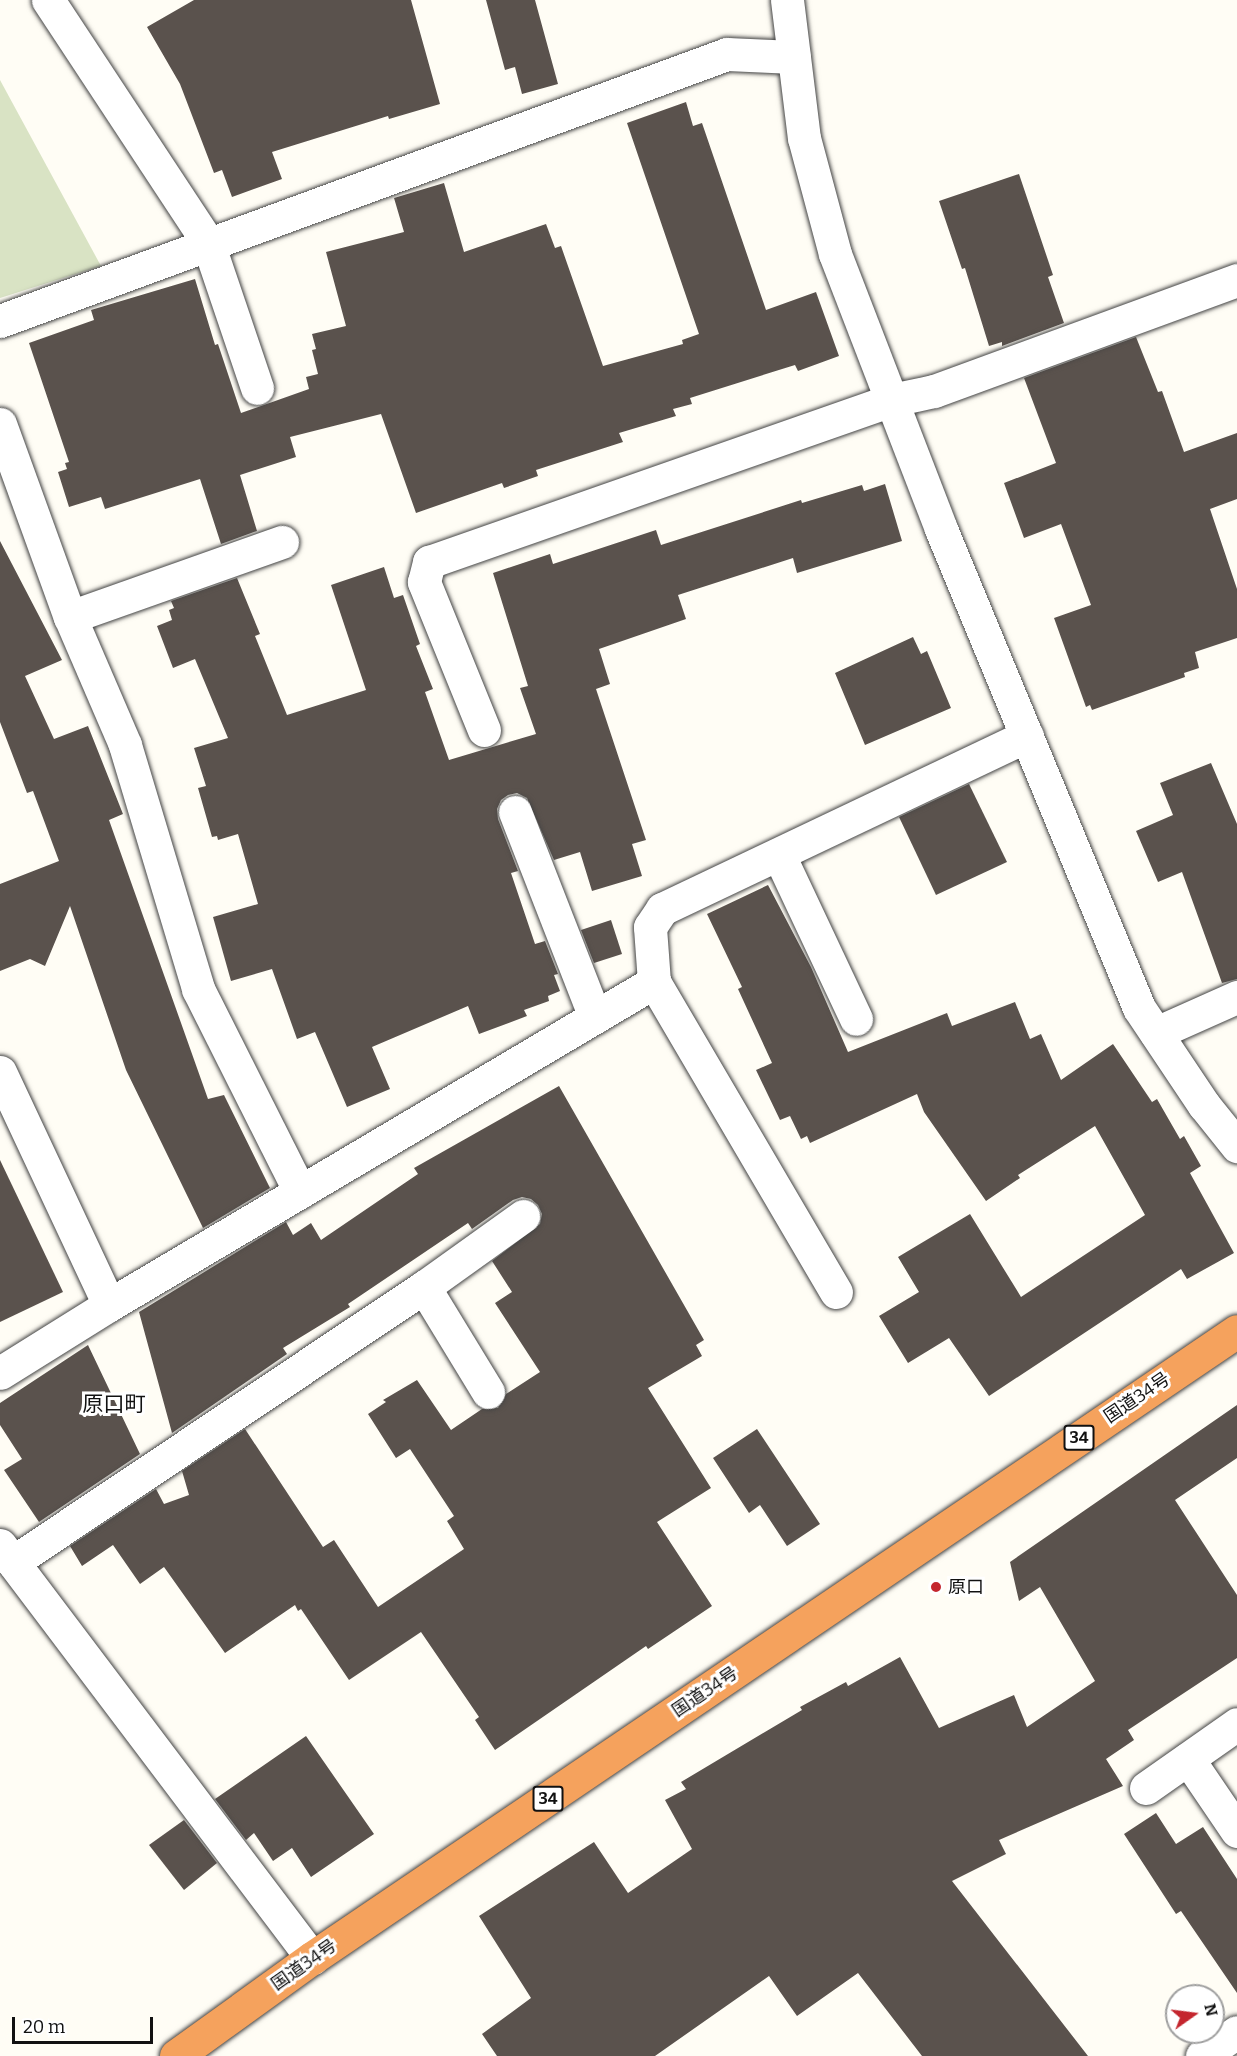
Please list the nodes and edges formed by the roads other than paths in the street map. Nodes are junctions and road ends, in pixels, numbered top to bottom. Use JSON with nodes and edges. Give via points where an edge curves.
{"nodes":[{"id":1,"x":48,"y":0,"type":"edge"},
{"id":2,"x":796,"y":3,"type":"edge"},
{"id":3,"x":794,"y":57,"type":"junction"},
{"id":4,"x":208,"y":243,"type":"junction"},
{"id":5,"x":1237,"y":280,"type":"edge"},
{"id":6,"x":0,"y":321,"type":"edge"},
{"id":7,"x":257,"y":388,"type":"dead end"},
{"id":8,"x":892,"y":400,"type":"junction"},
{"id":9,"x":0,"y":424,"type":"edge"},
{"id":10,"x":282,"y":542,"type":"dead end"},
{"id":11,"x":70,"y":617,"type":"junction"},
{"id":12,"x":484,"y":730,"type":"dead end"},
{"id":13,"x":1027,"y":736,"type":"junction"},
{"id":14,"x":515,"y":812,"type":"dead end"},
{"id":15,"x":779,"y":855,"type":"junction"},
{"id":16,"x":654,"y":982,"type":"junction"},
{"id":17,"x":1237,"y":997,"type":"edge"},
{"id":18,"x":595,"y":1017,"type":"junction"},
{"id":19,"x":856,"y":1018,"type":"dead end"},
{"id":20,"x":1156,"y":1033,"type":"junction"},
{"id":21,"x":0,"y":1072,"type":"edge"},
{"id":22,"x":1237,"y":1146,"type":"edge"},
{"id":23,"x":300,"y":1192,"type":"junction"},
{"id":24,"x":523,"y":1216,"type":"dead end"},
{"id":25,"x":424,"y":1287,"type":"junction"},
{"id":26,"x":836,"y":1292,"type":"dead end"},
{"id":27,"x":109,"y":1305,"type":"junction"},
{"id":28,"x":1237,"y":1331,"type":"edge"},
{"id":29,"x":0,"y":1373,"type":"edge"},
{"id":30,"x":488,"y":1392,"type":"dead end"},
{"id":31,"x":6,"y":1553,"type":"edge"},
{"id":32,"x":1237,"y":1724,"type":"edge"},
{"id":33,"x":1188,"y":1759,"type":"junction"},
{"id":34,"x":1146,"y":1788,"type":"dead end"},
{"id":35,"x":1237,"y":1832,"type":"edge"},
{"id":36,"x":312,"y":1958,"type":"junction"},
{"id":37,"x":1237,"y":2032,"type":"edge"},
{"id":38,"x":176,"y":2056,"type":"edge"},
{"id":39,"x":1202,"y":2056,"type":"edge"}],
"edges":[{"from":1,"to":4,"type":"street"},
{"from":2,"to":3,"type":"street"},
{"from":3,"to":4,"type":"street","via":[[727,54]]},
{"from":3,"to":8,"type":"street","via":[[804,138],[835,254]]},
{"from":4,"to":6,"type":"street"},
{"from":4,"to":7,"type":"street"},
{"from":5,"to":8,"type":"street","via":[[934,390]]},
{"from":8,"to":12,"type":"street","via":[[429,562],[424,582]]},
{"from":8,"to":13,"type":"street"},
{"from":9,"to":11,"type":"street"},
{"from":10,"to":11,"type":"street"},
{"from":11,"to":23,"type":"street","via":[[125,745],[198,989]]},
{"from":13,"to":15,"type":"street"},
{"from":13,"to":20,"type":"street","via":[[1139,1008]]},
{"from":14,"to":18,"type":"street"},
{"from":15,"to":16,"type":"street","via":[[662,909],[650,927]]},
{"from":15,"to":19,"type":"street"},
{"from":16,"to":18,"type":"street"},
{"from":16,"to":26,"type":"street"},
{"from":17,"to":20,"type":"street"},
{"from":18,"to":23,"type":"street"},
{"from":20,"to":22,"type":"street"},
{"from":21,"to":27,"type":"street"},
{"from":23,"to":27,"type":"street"},
{"from":24,"to":25,"type":"street"},
{"from":25,"to":30,"type":"street"},
{"from":25,"to":31,"type":"street"},
{"from":27,"to":29,"type":"street"},
{"from":28,"to":36,"type":"highway","name":"国道34号","number":"34"},
{"from":31,"to":36,"type":"street"},
{"from":32,"to":33,"type":"street"},
{"from":33,"to":34,"type":"street"},
{"from":33,"to":35,"type":"street"},
{"from":36,"to":38,"type":"highway","name":"国道34号","number":"34"},
{"from":37,"to":39,"type":"street"}]}
